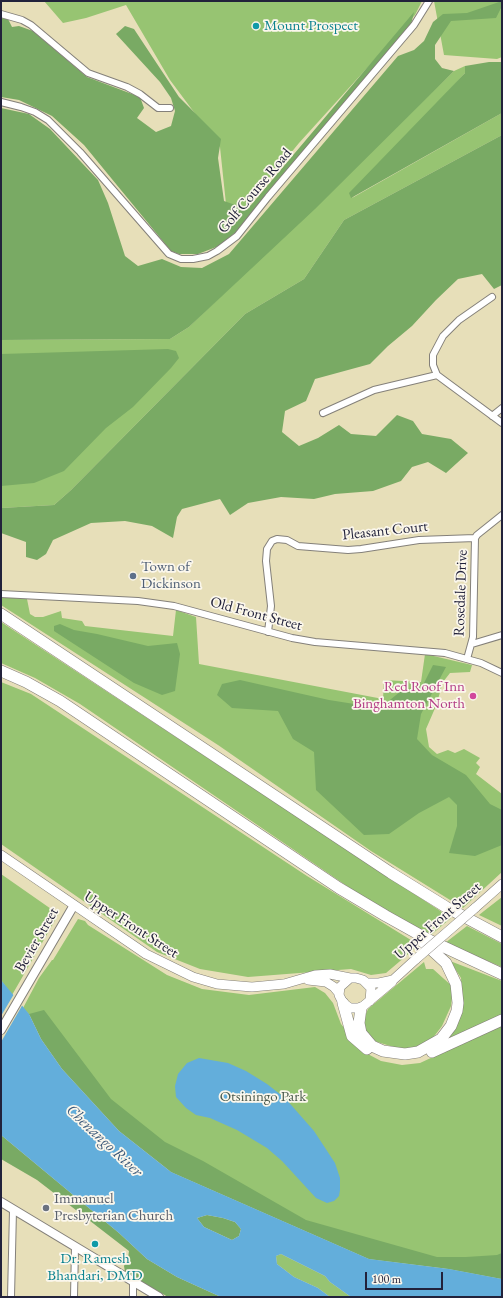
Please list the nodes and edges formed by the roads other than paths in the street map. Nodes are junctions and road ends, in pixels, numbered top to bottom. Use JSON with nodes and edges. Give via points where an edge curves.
{"nodes":[{"id":1,"x":428,"y":1,"type":"edge"},
{"id":2,"x":1,"y":14,"type":"edge"},
{"id":3,"x":1,"y":102,"type":"edge"},
{"id":4,"x":170,"y":108,"type":"dead end"},
{"id":5,"x":492,"y":297,"type":"dead end"},
{"id":6,"x":437,"y":375,"type":"junction"},
{"id":7,"x":502,"y":408,"type":"edge"},
{"id":8,"x":323,"y":413,"type":"dead end"},
{"id":9,"x":492,"y":416,"type":"junction"},
{"id":10,"x":502,"y":423,"type":"edge"},
{"id":11,"x":502,"y":515,"type":"edge"},
{"id":12,"x":476,"y":538,"type":"junction"},
{"id":13,"x":1,"y":594,"type":"edge"},
{"id":14,"x":1,"y":614,"type":"edge"},
{"id":15,"x":268,"y":632,"type":"junction"},
{"id":16,"x":502,"y":636,"type":"edge"},
{"id":17,"x":472,"y":644,"type":"junction"},
{"id":18,"x":467,"y":659,"type":"junction"},
{"id":19,"x":1,"y":671,"type":"edge"},
{"id":20,"x":502,"y":673,"type":"edge"},
{"id":21,"x":1,"y":855,"type":"edge"},
{"id":22,"x":502,"y":884,"type":"edge"},
{"id":23,"x":74,"y":905,"type":"junction"},
{"id":24,"x":410,"y":930,"type":"junction"},
{"id":25,"x":502,"y":937,"type":"edge"},
{"id":26,"x":502,"y":974,"type":"edge"},
{"id":27,"x":350,"y":978,"type":"junction"},
{"id":28,"x":305,"y":979,"type":"junction"},
{"id":29,"x":392,"y":980,"type":"junction"},
{"id":30,"x":368,"y":983,"type":"junction"},
{"id":31,"x":341,"y":998,"type":"junction"},
{"id":32,"x":370,"y":1001,"type":"junction"},
{"id":33,"x":361,"y":1008,"type":"junction"},
{"id":34,"x":502,"y":1020,"type":"edge"},
{"id":35,"x":1,"y":1030,"type":"edge"},
{"id":36,"x":1,"y":1202,"type":"edge"},
{"id":37,"x":14,"y":1210,"type":"junction"},
{"id":38,"x":75,"y":1247,"type":"junction"},
{"id":39,"x":133,"y":1281,"type":"junction"},
{"id":40,"x":11,"y":1297,"type":"edge"},
{"id":41,"x":74,"y":1297,"type":"edge"},
{"id":42,"x":133,"y":1297,"type":"edge"},
{"id":43,"x":159,"y":1297,"type":"edge"}],
"edges":[{"from":1,"to":3,"type":"street","name":"Golf Course Road","via":[[414,25],[237,236],[208,256],[193,259],[169,254],[60,131],[35,112]]},
{"from":2,"to":4,"type":"street","via":[[31,25],[88,73],[127,87],[158,108]]},
{"from":5,"to":6,"type":"street","via":[[459,320],[443,336],[433,355]]},
{"from":6,"to":8,"type":"street","via":[[374,390]]},
{"from":6,"to":9,"type":"street"},
{"from":7,"to":9,"type":"street"},
{"from":9,"to":10,"type":"street"},
{"from":11,"to":12,"type":"street","name":"Rosedale Drive"},
{"from":12,"to":15,"type":"street","name":"Pleasant Court","via":[[419,540],[361,550],[298,546],[287,540],[272,541],[267,549],[266,561],[271,606]]},
{"from":12,"to":17,"type":"street","name":"Rosedale Drive"},
{"from":13,"to":15,"type":"street","name":"Old Front Street","via":[[174,606]]},
{"from":14,"to":25,"type":"highway","via":[[391,873]]},
{"from":15,"to":18,"type":"street","name":"Old Front Street","via":[[315,642],[439,652]]},
{"from":16,"to":17,"type":"street"},
{"from":17,"to":18,"type":"street","name":"Rosedale Drive"},
{"from":18,"to":20,"type":"street","name":"Old Front Street"},
{"from":19,"to":24,"type":"highway","via":[[60,701],[339,888]]},
{"from":21,"to":23,"type":"main road","name":"Upper Front Street"},
{"from":22,"to":29,"type":"main road","name":"Upper Front Street","bridge":true},
{"from":23,"to":28,"type":"main road","name":"Upper Front Street","via":[[146,954],[193,977],[217,984],[252,987],[273,986]]},
{"from":23,"to":35,"type":"street","name":"Bevier Street"},
{"from":24,"to":26,"type":"highway"},
{"from":24,"to":33,"type":"highway","via":[[446,963],[454,977],[458,1003],[451,1026],[441,1039],[418,1052],[405,1054],[383,1051],[372,1046],[361,1033]]},
{"from":27,"to":28,"type":"main road","name":"Upper Front Street","via":[[323,974],[307,976]]},
{"from":27,"to":30,"type":"main road","name":"Upper Front Street","via":[[360,978]]},
{"from":27,"to":31,"type":"main road","via":[[342,984]]},
{"from":28,"to":31,"type":"main road","name":"Upper Front Street","via":[[326,982]]},
{"from":29,"to":30,"type":"main road","name":"Upper Front Street"},
{"from":29,"to":32,"type":"main road","name":"Upper Front Street"},
{"from":30,"to":32,"type":"main road"},
{"from":31,"to":33,"type":"main road","name":"Upper Front Street","via":[[350,1008]]},
{"from":31,"to":34,"type":"highway","via":[[352,1036],[378,1055],[403,1060],[426,1055]]},
{"from":32,"to":33,"type":"main road","name":"Upper Front Street"},
{"from":36,"to":37,"type":"street"},
{"from":37,"to":38,"type":"street"},
{"from":37,"to":40,"type":"street"},
{"from":38,"to":39,"type":"street"},
{"from":38,"to":41,"type":"street"},
{"from":39,"to":42,"type":"street"},
{"from":39,"to":43,"type":"street"}]}
